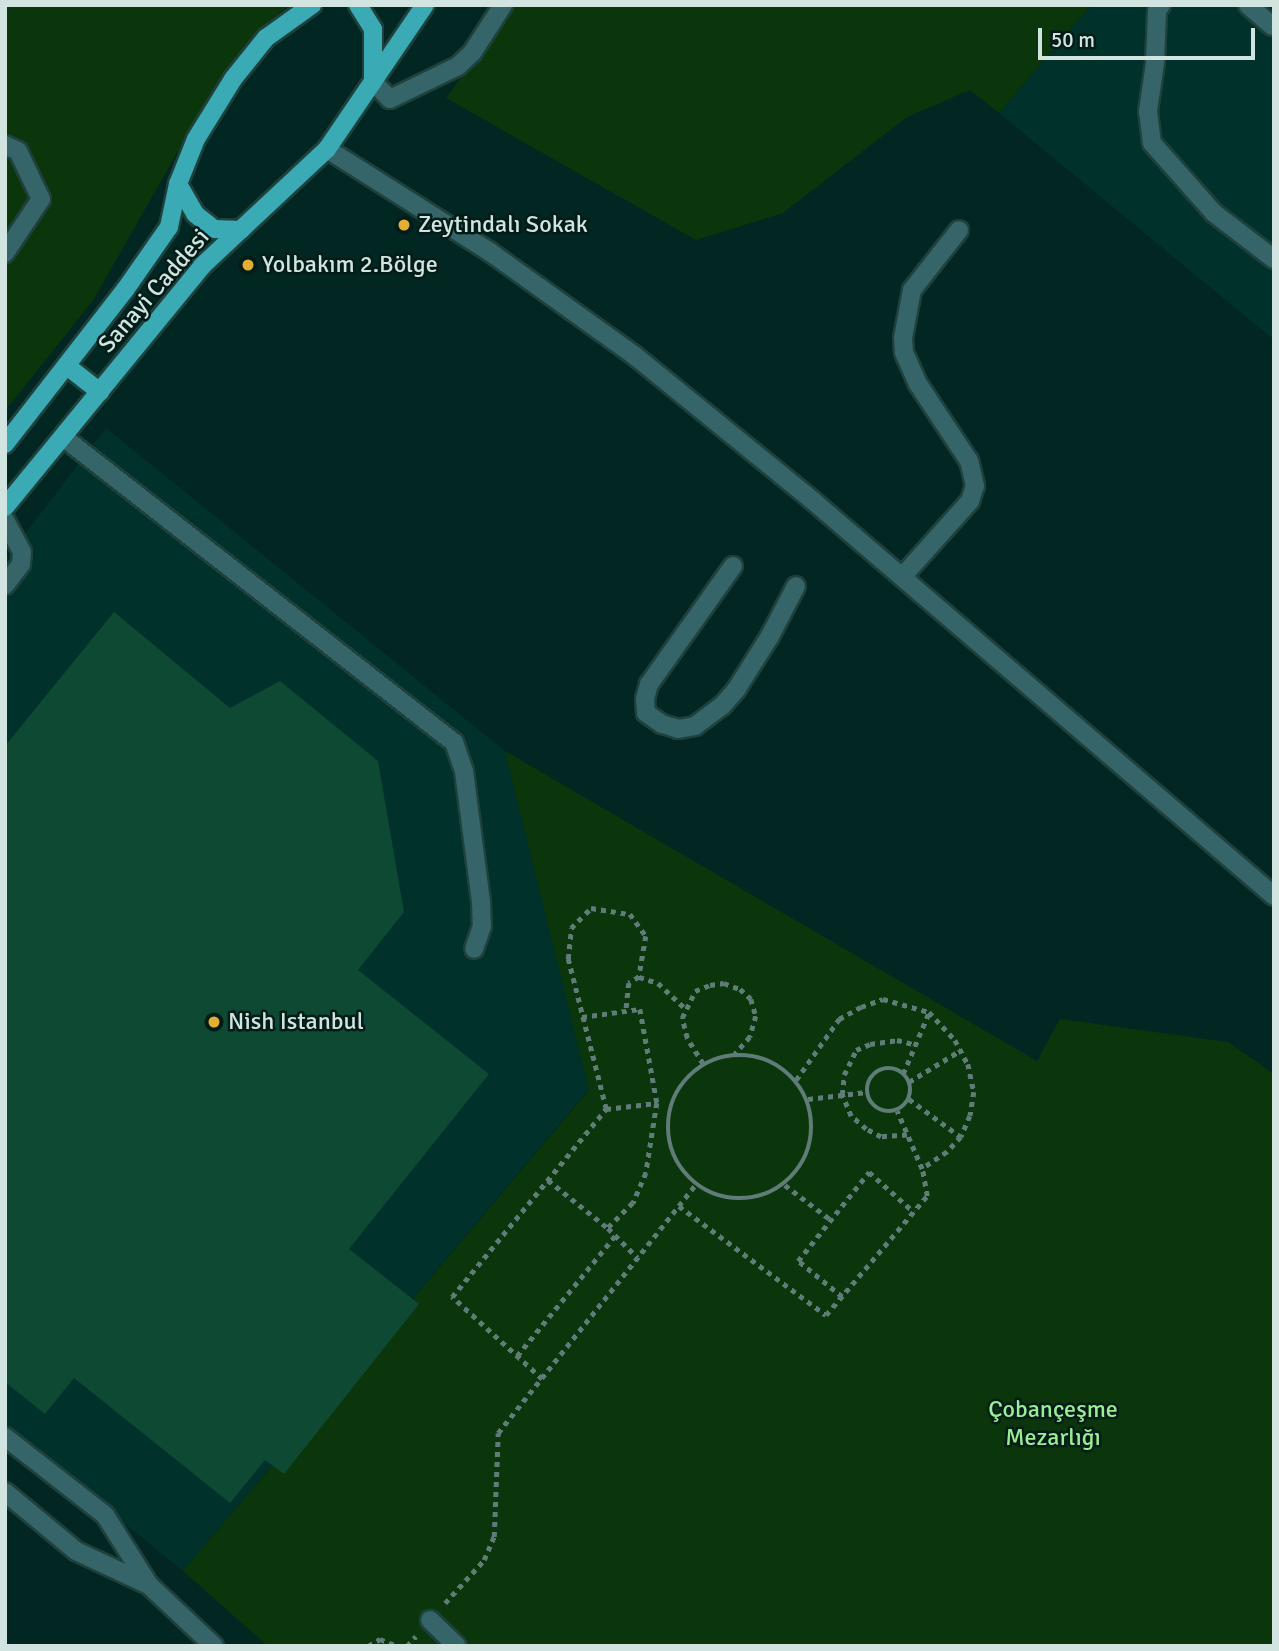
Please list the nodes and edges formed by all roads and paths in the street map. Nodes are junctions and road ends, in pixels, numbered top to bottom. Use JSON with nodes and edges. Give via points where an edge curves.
{"nodes":[{"id":1,"x":312,"y":5,"type":"edge"},
{"id":2,"x":358,"y":5,"type":"edge"},
{"id":3,"x":425,"y":5,"type":"edge"},
{"id":4,"x":503,"y":5,"type":"edge"},
{"id":5,"x":1161,"y":5,"type":"edge"},
{"id":6,"x":1248,"y":5,"type":"edge"},
{"id":7,"x":1272,"y":26,"type":"dead end"},
{"id":8,"x":373,"y":82,"type":"junction"},
{"id":9,"x":5,"y":145,"type":"edge"},
{"id":10,"x":327,"y":149,"type":"junction"},
{"id":11,"x":178,"y":184,"type":"junction"},
{"id":12,"x":241,"y":230,"type":"junction"},
{"id":13,"x":959,"y":230,"type":"dead end"},
{"id":14,"x":5,"y":253,"type":"edge"},
{"id":15,"x":1274,"y":258,"type":"edge"},
{"id":16,"x":67,"y":366,"type":"junction"},
{"id":17,"x":100,"y":391,"type":"junction"},
{"id":18,"x":63,"y":437,"type":"junction"},
{"id":19,"x":5,"y":444,"type":"edge"},
{"id":20,"x":5,"y":507,"type":"edge"},
{"id":21,"x":5,"y":520,"type":"edge"},
{"id":22,"x":733,"y":566,"type":"dead end"},
{"id":23,"x":902,"y":577,"type":"junction"},
{"id":24,"x":5,"y":585,"type":"edge"},
{"id":25,"x":796,"y":586,"type":"dead end"},
{"id":26,"x":1274,"y":896,"type":"edge"},
{"id":27,"x":474,"y":949,"type":"dead end"},
{"id":28,"x":639,"y":977,"type":"junction"},
{"id":29,"x":687,"y":1009,"type":"junction"},
{"id":30,"x":626,"y":1011,"type":"junction"},
{"id":31,"x":929,"y":1012,"type":"junction"},
{"id":32,"x":582,"y":1017,"type":"junction"},
{"id":33,"x":913,"y":1044,"type":"junction"},
{"id":34,"x":961,"y":1050,"type":"junction"},
{"id":35,"x":735,"y":1054,"type":"junction"},
{"id":36,"x":703,"y":1064,"type":"junction"},
{"id":37,"x":903,"y":1074,"type":"junction"},
{"id":38,"x":796,"y":1080,"type":"junction"},
{"id":39,"x":909,"y":1082,"type":"junction"},
{"id":40,"x":867,"y":1092,"type":"junction"},
{"id":41,"x":842,"y":1095,"type":"junction"},
{"id":42,"x":909,"y":1098,"type":"junction"},
{"id":43,"x":808,"y":1099,"type":"junction"},
{"id":44,"x":657,"y":1103,"type":"junction"},
{"id":45,"x":606,"y":1109,"type":"junction"},
{"id":46,"x":897,"y":1111,"type":"junction"},
{"id":47,"x":907,"y":1135,"type":"junction"},
{"id":48,"x":961,"y":1137,"type":"junction"},
{"id":49,"x":922,"y":1169,"type":"junction"},
{"id":50,"x":548,"y":1180,"type":"junction"},
{"id":51,"x":696,"y":1184,"type":"junction"},
{"id":52,"x":785,"y":1185,"type":"junction"},
{"id":53,"x":679,"y":1206,"type":"junction"},
{"id":54,"x":914,"y":1212,"type":"junction"},
{"id":55,"x":831,"y":1220,"type":"junction"},
{"id":56,"x":608,"y":1228,"type":"junction"},
{"id":57,"x":615,"y":1236,"type":"junction"},
{"id":58,"x":638,"y":1258,"type":"junction"},
{"id":59,"x":842,"y":1297,"type":"junction"},
{"id":60,"x":517,"y":1356,"type":"junction"},
{"id":61,"x":542,"y":1379,"type":"junction"},
{"id":62,"x":5,"y":1437,"type":"edge"},
{"id":63,"x":5,"y":1492,"type":"edge"},
{"id":64,"x":149,"y":1585,"type":"junction"},
{"id":65,"x":430,"y":1620,"type":"junction"},
{"id":66,"x":214,"y":1646,"type":"edge"},
{"id":67,"x":368,"y":1646,"type":"edge"},
{"id":68,"x":397,"y":1646,"type":"edge"},
{"id":69,"x":407,"y":1646,"type":"edge"},
{"id":70,"x":457,"y":1646,"type":"edge"}],
"edges":[{"from":1,"to":11,"type":"main road","name":"Sanayi Caddesi","via":[[266,38],[233,79],[196,139]]},
{"from":2,"to":8,"type":"main road","via":[[373,29]]},
{"from":3,"to":8,"type":"main road","name":"Sanayi Caddesi"},
{"from":4,"to":8,"type":"street","via":[[472,53],[458,66],[390,99]]},
{"from":5,"to":15,"type":"street","via":[[1148,111],[1152,143],[1214,213]]},
{"from":6,"to":7,"type":"street"},
{"from":8,"to":10,"type":"main road","name":"Sanayi Caddesi"},
{"from":9,"to":14,"type":"street","via":[[18,151],[41,199]]},
{"from":10,"to":12,"type":"main road","name":"Sanayi Caddesi"},
{"from":10,"to":23,"type":"street","via":[[490,252],[635,356]]},
{"from":11,"to":12,"type":"main road","via":[[195,214],[214,229]]},
{"from":11,"to":16,"type":"main road","name":"Sanayi Caddesi","via":[[169,227]]},
{"from":12,"to":17,"type":"main road","name":"Sanayi Caddesi","via":[[202,266]]},
{"from":13,"to":23,"type":"street","via":[[912,290],[903,338],[918,384],[970,461],[975,486],[970,501]]},
{"from":16,"to":17,"type":"main road"},
{"from":16,"to":19,"type":"main road","name":"Sanayi Caddesi"},
{"from":17,"to":18,"type":"main road","name":"Sanayi Caddesi"},
{"from":18,"to":20,"type":"main road","name":"Sanayi Caddesi"},
{"from":18,"to":27,"type":"street","via":[[454,742],[464,771],[481,902],[482,926]]},
{"from":21,"to":24,"type":"street","via":[[22,552],[22,565]]},
{"from":22,"to":25,"type":"street","via":[[649,684],[646,713],[662,724],[678,729],[695,726],[722,706],[770,636]]},
{"from":23,"to":26,"type":"street"},
{"from":28,"to":29,"type":"path","via":[[658,982]]},
{"from":28,"to":30,"type":"path","via":[[629,983]]},
{"from":28,"to":32,"type":"path","via":[[646,936],[630,914],[591,908],[571,928],[568,959]]},
{"from":29,"to":35,"type":"path","via":[[695,991],[710,985],[740,989],[751,999],[756,1016],[750,1037]]},
{"from":29,"to":36,"type":"path","via":[[682,1018],[687,1038]]},
{"from":30,"to":32,"type":"path"},
{"from":30,"to":44,"type":"path","via":[[640,1009]]},
{"from":31,"to":33,"type":"path"},
{"from":31,"to":34,"type":"path"},
{"from":31,"to":38,"type":"path","via":[[883,999],[861,1007],[839,1019]]},
{"from":32,"to":45,"type":"path"},
{"from":33,"to":37,"type":"path"},
{"from":33,"to":41,"type":"path","via":[[897,1040],[856,1050],[844,1074]]},
{"from":34,"to":39,"type":"path"},
{"from":34,"to":48,"type":"path","via":[[974,1092]]},
{"from":35,"to":36,"type":"path"},
{"from":35,"to":38,"type":"path","via":[[758,1056],[779,1065]]},
{"from":36,"to":51,"type":"path","via":[[685,1079],[673,1099],[668,1122],[670,1146],[680,1167]]},
{"from":37,"to":39,"type":"path"},
{"from":37,"to":40,"type":"path","via":[[883,1069],[870,1078]]},
{"from":38,"to":43,"type":"path"},
{"from":39,"to":42,"type":"path"},
{"from":40,"to":41,"type":"path"},
{"from":40,"to":46,"type":"path","via":[[877,1109]]},
{"from":41,"to":43,"type":"path"},
{"from":41,"to":47,"type":"path","via":[[851,1116],[866,1129],[881,1137]]},
{"from":42,"to":46,"type":"path"},
{"from":42,"to":48,"type":"path"},
{"from":43,"to":52,"type":"path","via":[[813,1122],[811,1146],[801,1168]]},
{"from":44,"to":45,"type":"path"},
{"from":44,"to":56,"type":"path","via":[[646,1173],[633,1203]]},
{"from":45,"to":50,"type":"path"},
{"from":46,"to":47,"type":"path"},
{"from":47,"to":49,"type":"path"},
{"from":48,"to":49,"type":"path"},
{"from":49,"to":54,"type":"path","via":[[927,1196]]},
{"from":50,"to":56,"type":"path"},
{"from":50,"to":60,"type":"path","via":[[452,1297]]},
{"from":51,"to":52,"type":"path","via":[[717,1196],[741,1199],[764,1196]]},
{"from":51,"to":53,"type":"path"},
{"from":52,"to":55,"type":"path"},
{"from":53,"to":58,"type":"path"},
{"from":53,"to":59,"type":"path","via":[[826,1315]]},
{"from":54,"to":55,"type":"path","via":[[869,1172]]},
{"from":54,"to":59,"type":"path"},
{"from":55,"to":59,"type":"path","via":[[798,1261]]},
{"from":56,"to":57,"type":"path"},
{"from":57,"to":58,"type":"path"},
{"from":57,"to":60,"type":"path"},
{"from":58,"to":61,"type":"path"},
{"from":60,"to":61,"type":"path"},
{"from":61,"to":65,"type":"path","via":[[498,1433],[494,1537],[484,1560]]},
{"from":62,"to":64,"type":"street","via":[[105,1515]]},
{"from":63,"to":64,"type":"street","via":[[76,1551]]},
{"from":64,"to":66,"type":"street"},
{"from":65,"to":69,"type":"path"},
{"from":65,"to":70,"type":"street"},
{"from":67,"to":68,"type":"path","via":[[380,1639]]}]}
